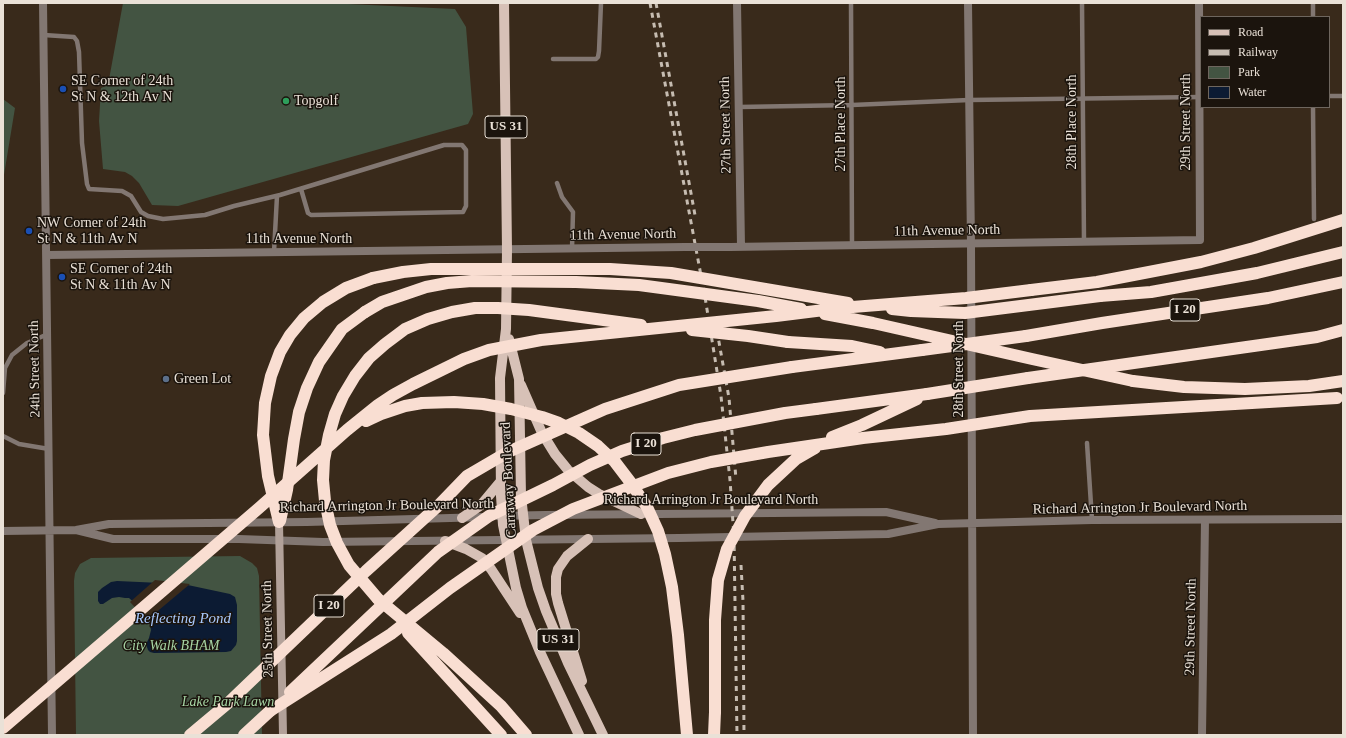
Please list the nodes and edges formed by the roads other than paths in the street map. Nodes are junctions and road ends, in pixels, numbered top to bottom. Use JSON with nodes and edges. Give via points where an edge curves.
{"nodes":[{"id":1,"x":43,"y":3,"type":"edge"},
{"id":2,"x":504,"y":3,"type":"edge"},
{"id":3,"x":601,"y":3,"type":"edge"},
{"id":4,"x":737,"y":3,"type":"edge"},
{"id":5,"x":851,"y":3,"type":"edge"},
{"id":6,"x":968,"y":3,"type":"edge"},
{"id":7,"x":1082,"y":3,"type":"edge"},
{"id":8,"x":1199,"y":3,"type":"edge"},
{"id":9,"x":1313,"y":3,"type":"edge"},
{"id":10,"x":1313,"y":16,"type":"edge"},
{"id":11,"x":44,"y":35,"type":"junction"},
{"id":12,"x":552,"y":59,"type":"dead end"},
{"id":13,"x":1330,"y":96,"type":"edge"},
{"id":14,"x":1343,"y":96,"type":"edge"},
{"id":15,"x":1200,"y":97,"type":"edge"},
{"id":16,"x":1083,"y":98,"type":"junction"},
{"id":17,"x":969,"y":100,"type":"junction"},
{"id":18,"x":852,"y":105,"type":"junction"},
{"id":19,"x":739,"y":107,"type":"junction"},
{"id":20,"x":1313,"y":108,"type":"edge"},
{"id":21,"x":557,"y":183,"type":"dead end"},
{"id":22,"x":301,"y":188,"type":"junction"},
{"id":23,"x":277,"y":196,"type":"junction"},
{"id":24,"x":1314,"y":219,"type":"dead end"},
{"id":25,"x":1343,"y":220,"type":"edge"},
{"id":26,"x":1200,"y":240,"type":"joint"},
{"id":27,"x":1084,"y":242,"type":"junction"},
{"id":28,"x":971,"y":244,"type":"junction"},
{"id":29,"x":852,"y":245,"type":"junction"},
{"id":30,"x":741,"y":246,"type":"junction"},
{"id":31,"x":572,"y":249,"type":"junction"},
{"id":32,"x":507,"y":250,"type":"junction"},
{"id":33,"x":274,"y":252,"type":"junction"},
{"id":34,"x":1343,"y":252,"type":"edge"},
{"id":35,"x":47,"y":255,"type":"junction"},
{"id":36,"x":1343,"y":282,"type":"edge"},
{"id":37,"x":506,"y":329,"type":"junction"},
{"id":38,"x":1343,"y":330,"type":"edge"},
{"id":39,"x":48,"y":334,"type":"junction"},
{"id":40,"x":889,"y":354,"type":"junction"},
{"id":41,"x":519,"y":379,"type":"junction"},
{"id":42,"x":1343,"y":381,"type":"edge"},
{"id":43,"x":3,"y":392,"type":"edge"},
{"id":44,"x":927,"y":394,"type":"junction"},
{"id":45,"x":1340,"y":398,"type":"edge"},
{"id":46,"x":347,"y":430,"type":"junction"},
{"id":47,"x":3,"y":436,"type":"edge"},
{"id":48,"x":1087,"y":443,"type":"dead end"},
{"id":49,"x":49,"y":449,"type":"junction"},
{"id":50,"x":501,"y":480,"type":"junction"},
{"id":51,"x":641,"y":514,"type":"junction"},
{"id":52,"x":503,"y":516,"type":"junction"},
{"id":53,"x":522,"y":516,"type":"junction"},
{"id":54,"x":462,"y":518,"type":"junction"},
{"id":55,"x":1343,"y":519,"type":"edge"},
{"id":56,"x":1092,"y":520,"type":"junction"},
{"id":57,"x":1205,"y":520,"type":"junction"},
{"id":58,"x":280,"y":522,"type":"junction"},
{"id":59,"x":973,"y":523,"type":"junction"},
{"id":60,"x":938,"y":524,"type":"junction"},
{"id":61,"x":49,"y":530,"type":"junction"},
{"id":62,"x":76,"y":530,"type":"junction"},
{"id":63,"x":3,"y":531,"type":"edge"},
{"id":64,"x":588,"y":539,"type":"junction"},
{"id":65,"x":280,"y":540,"type":"junction"},
{"id":66,"x":506,"y":540,"type":"junction"},
{"id":67,"x":526,"y":540,"type":"junction"},
{"id":68,"x":445,"y":541,"type":"junction"},
{"id":69,"x":378,"y":599,"type":"junction"},
{"id":70,"x":529,"y":625,"type":"junction"},
{"id":71,"x":270,"y":711,"type":"junction"},
{"id":72,"x":592,"y":713,"type":"junction"},
{"id":73,"x":3,"y":728,"type":"edge"},
{"id":74,"x":52,"y":735,"type":"edge"},
{"id":75,"x":190,"y":735,"type":"edge"},
{"id":76,"x":244,"y":735,"type":"edge"},
{"id":77,"x":283,"y":735,"type":"edge"},
{"id":78,"x":501,"y":735,"type":"edge"},
{"id":79,"x":526,"y":735,"type":"edge"},
{"id":80,"x":579,"y":735,"type":"edge"},
{"id":81,"x":603,"y":735,"type":"edge"},
{"id":82,"x":687,"y":735,"type":"edge"},
{"id":83,"x":714,"y":735,"type":"edge"},
{"id":84,"x":973,"y":735,"type":"edge"},
{"id":85,"x":1202,"y":735,"type":"edge"}],
"edges":[{"from":1,"to":11,"type":"street","name":"24th Street North"},
{"from":2,"to":32,"type":"main road","name":"Carraway Boulevard","number":"US 31"},
{"from":3,"to":12,"type":"lane","via":[[598,57]]},
{"from":4,"to":19,"type":"street","name":"27th Street North"},
{"from":5,"to":18,"type":"lane","name":"27th Place North"},
{"from":6,"to":17,"type":"street","name":"28th Street North"},
{"from":7,"to":16,"type":"lane","name":"28th Place North"},
{"from":8,"to":15,"type":"street","name":"29th Street North"},
{"from":9,"to":10,"type":"lane"},
{"from":11,"to":23,"type":"lane","via":[[74,37],[77,41],[82,143],[86,184],[89,189],[122,191],[131,196],[141,212],[163,219],[205,215]]},
{"from":11,"to":35,"type":"street","name":"24th Street North"},
{"from":13,"to":14,"type":"lane"},
{"from":15,"to":16,"type":"lane"},
{"from":15,"to":26,"type":"street","name":"29th Street North"},
{"from":16,"to":17,"type":"lane"},
{"from":16,"to":27,"type":"lane","name":"28th Place North"},
{"from":17,"to":18,"type":"lane"},
{"from":17,"to":28,"type":"street","name":"28th Street North"},
{"from":18,"to":19,"type":"lane"},
{"from":18,"to":29,"type":"lane","name":"27th Place North"},
{"from":19,"to":30,"type":"street","name":"27th Street North"},
{"from":20,"to":24,"type":"lane"},
{"from":21,"to":31,"type":"lane","via":[[562,197],[573,212]]},
{"from":22,"to":22,"type":"lane","via":[[444,145],[462,145],[466,150],[466,206],[463,212],[311,215],[308,213]]},
{"from":22,"to":23,"type":"lane"},
{"from":23,"to":33,"type":"lane"},
{"from":25,"to":46,"type":"highway","bridge":true,"via":[[1208,260],[1097,282],[966,298],[840,308],[541,340],[489,350],[412,384],[383,401]]},
{"from":26,"to":27,"type":"street","name":"11th Avenue North"},
{"from":27,"to":28,"type":"street","name":"11th Avenue North"},
{"from":28,"to":29,"type":"street","name":"11th Avenue North"},
{"from":28,"to":59,"type":"street","name":"28th Street North"},
{"from":29,"to":30,"type":"street","name":"11th Avenue North"},
{"from":30,"to":31,"type":"street","name":"11th Avenue North","bridge":true},
{"from":31,"to":32,"type":"street","name":"11th Avenue North"},
{"from":32,"to":33,"type":"street","name":"11th Avenue North"},
{"from":32,"to":37,"type":"main road","name":"Carraway Boulevard","number":"US 31"},
{"from":33,"to":35,"type":"street","name":"11th Avenue North"},
{"from":34,"to":58,"type":"highway","bridge":true,"via":[[1151,292],[946,313],[836,301],[671,273],[626,270],[431,269],[373,278],[346,288],[323,302],[304,318],[280,352],[271,376],[263,435],[268,476]]},
{"from":35,"to":39,"type":"street","name":"24th Street North"},
{"from":36,"to":40,"type":"highway","number":"I 20","bridge":true,"via":[[1268,298],[1102,322],[1026,336]]},
{"from":37,"to":41,"type":"main road","name":"Carraway Boulevard","number":"US 31"},
{"from":37,"to":50,"type":"main road","name":"Carraway Boulevard","number":"US 31","via":[[500,378]]},
{"from":38,"to":44,"type":"highway","number":"I 20","bridge":true,"via":[[1317,337]]},
{"from":39,"to":43,"type":"lane","via":[[27,343],[12,355],[5,368]]},
{"from":39,"to":49,"type":"street","name":"24th Street North"},
{"from":40,"to":69,"type":"highway","bridge":true,"via":[[852,346],[788,342],[498,308],[452,312],[405,329],[369,358],[343,396],[335,414],[324,460],[325,501],[337,543],[349,565]]},
{"from":40,"to":75,"type":"highway","number":"I 20","bridge":true,"via":[[679,385],[605,409],[508,452],[467,476],[228,704]]},
{"from":41,"to":51,"type":"main road","via":[[542,433],[568,470],[599,494]]},
{"from":41,"to":53,"type":"main road","name":"Carraway Boulevard","number":"US 31"},
{"from":42,"to":58,"type":"highway","bridge":true,"via":[[1309,386],[1245,389],[1184,387],[1133,381],[873,323],[758,301],[639,285],[562,282],[447,283],[382,302],[342,329],[319,362],[307,388],[297,425]]},
{"from":44,"to":71,"type":"highway","number":"I 20","bridge":true,"via":[[785,413],[695,430],[622,451],[590,465],[489,516],[438,552]]},
{"from":44,"to":83,"type":"highway","bridge":true,"via":[[832,437],[796,459],[768,485],[745,516],[727,549],[718,580]]},
{"from":45,"to":71,"type":"highway","bridge":true,"via":[[1030,416],[774,451],[711,462],[668,473],[573,509],[533,530],[450,588],[391,634]]},
{"from":46,"to":73,"type":"highway","bridge":true},
{"from":46,"to":82,"type":"highway","bridge":true,"via":[[380,414],[405,406],[454,402],[483,404],[542,417],[579,433],[598,446],[615,462],[647,507],[666,554],[678,628]]},
{"from":47,"to":49,"type":"lane","via":[[19,444]]},
{"from":48,"to":56,"type":"lane"},
{"from":49,"to":61,"type":"street","name":"24th Street North"},
{"from":50,"to":52,"type":"main road","name":"Carraway Boulevard","number":"US 31"},
{"from":50,"to":54,"type":"main road","via":[[481,505]]},
{"from":51,"to":53,"type":"street","name":"Richard Arrington Jr Boulevard North"},
{"from":51,"to":60,"type":"street","name":"Richard Arrington Jr Boulevard North","via":[[886,512]]},
{"from":52,"to":53,"type":"street","name":"Richard Arrington Jr Boulevard North"},
{"from":52,"to":54,"type":"street","name":"Richard Arrington Jr Boulevard North"},
{"from":52,"to":66,"type":"main road","name":"Carraway Boulevard","number":"US 31"},
{"from":53,"to":67,"type":"main road","name":"Carraway Boulevard","number":"US 31"},
{"from":54,"to":58,"type":"street","name":"Richard Arrington Jr Boulevard North"},
{"from":55,"to":57,"type":"street","name":"Richard Arrington Jr Boulevard North"},
{"from":56,"to":57,"type":"street","name":"Richard Arrington Jr Boulevard North"},
{"from":56,"to":59,"type":"street","name":"Richard Arrington Jr Boulevard North"},
{"from":57,"to":85,"type":"street","name":"29th Street North"},
{"from":58,"to":62,"type":"street","name":"Richard Arrington Jr Boulevard North","via":[[109,524]]},
{"from":58,"to":65,"type":"main road","name":"25th Street North"},
{"from":59,"to":60,"type":"street","name":"Richard Arrington Jr Boulevard North"},
{"from":59,"to":84,"type":"street","name":"28th Street North"},
{"from":60,"to":64,"type":"street","name":"Richard Arrington Jr Boulevard North","via":[[888,534]]},
{"from":61,"to":62,"type":"street","name":"Richard Arrington Jr Boulevard North"},
{"from":61,"to":63,"type":"street","name":"Richard Arrington Jr Boulevard North"},
{"from":61,"to":74,"type":"street","name":"24th Street North"},
{"from":62,"to":65,"type":"street","name":"Richard Arrington Jr Boulevard North","via":[[113,539]]},
{"from":64,"to":67,"type":"street","name":"Richard Arrington Jr Boulevard North"},
{"from":64,"to":72,"type":"main road","via":[[561,563],[555,586]]},
{"from":65,"to":68,"type":"street","name":"Richard Arrington Jr Boulevard North"},
{"from":65,"to":77,"type":"main road","name":"25th Street North"},
{"from":66,"to":67,"type":"street","name":"Richard Arrington Jr Boulevard North"},
{"from":66,"to":68,"type":"street","name":"Richard Arrington Jr Boulevard North"},
{"from":66,"to":70,"type":"main road","name":"Carraway Boulevard","number":"US 31","via":[[516,588]]},
{"from":67,"to":72,"type":"main road","name":"Carraway Boulevard","number":"US 31","via":[[546,612]]},
{"from":68,"to":70,"type":"main road","via":[[482,558]]},
{"from":69,"to":78,"type":"highway","bridge":true},
{"from":69,"to":79,"type":"highway","bridge":true,"via":[[501,706]]},
{"from":70,"to":80,"type":"main road","name":"Carraway Boulevard","number":"US 31"},
{"from":71,"to":76,"type":"highway","number":"I 20"},
{"from":72,"to":81,"type":"main road","name":"Carraway Boulevard","number":"US 31"}]}
